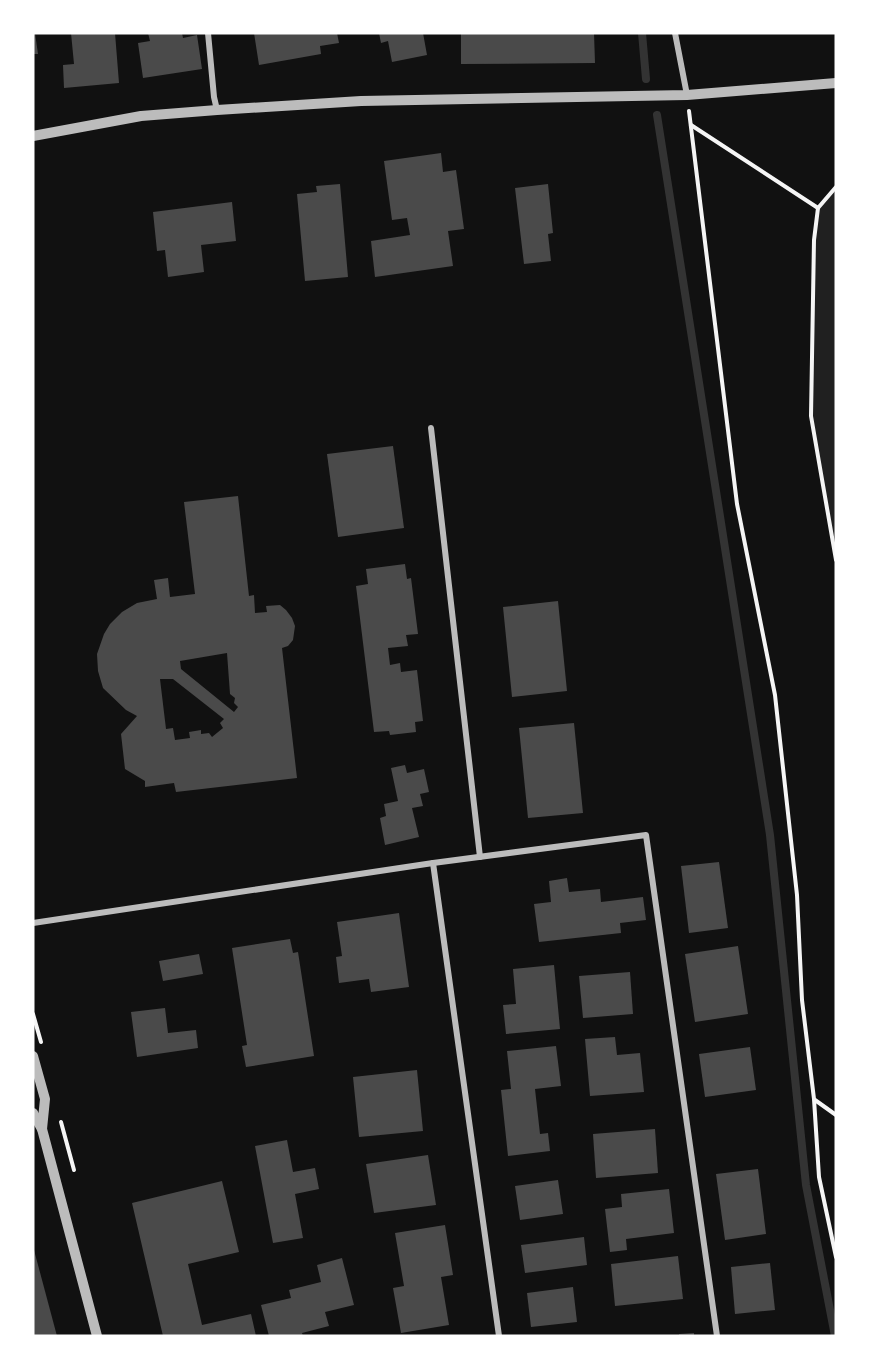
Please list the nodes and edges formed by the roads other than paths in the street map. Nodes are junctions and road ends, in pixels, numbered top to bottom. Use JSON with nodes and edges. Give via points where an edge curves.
{"nodes":[{"id":1,"x":208,"y":33,"type":"edge"},
{"id":2,"x":675,"y":33,"type":"edge"},
{"id":3,"x":836,"y":83,"type":"edge"},
{"id":4,"x":687,"y":95,"type":"junction"},
{"id":5,"x":217,"y":110,"type":"junction"},
{"id":6,"x":33,"y":136,"type":"edge"},
{"id":7,"x":431,"y":428,"type":"dead end"},
{"id":8,"x":480,"y":857,"type":"junction"},
{"id":9,"x":433,"y":862,"type":"junction"},
{"id":10,"x":33,"y":923,"type":"edge"},
{"id":11,"x":33,"y":1056,"type":"edge"},
{"id":12,"x":33,"y":1113,"type":"edge"},
{"id":13,"x":42,"y":1129,"type":"junction"},
{"id":14,"x":97,"y":1336,"type":"edge"},
{"id":15,"x":499,"y":1336,"type":"edge"},
{"id":16,"x":717,"y":1336,"type":"edge"}],
"edges":[{"from":1,"to":5,"type":"street"},
{"from":2,"to":4,"type":"street"},
{"from":3,"to":4,"type":"street"},
{"from":4,"to":5,"type":"street","via":[[361,101]]},
{"from":5,"to":6,"type":"street","via":[[141,116]]},
{"from":7,"to":8,"type":"street"},
{"from":8,"to":9,"type":"street"},
{"from":8,"to":16,"type":"street","via":[[646,835]]},
{"from":9,"to":10,"type":"street"},
{"from":9,"to":15,"type":"street"},
{"from":11,"to":13,"type":"street","via":[[45,1099]]},
{"from":12,"to":13,"type":"street"},
{"from":13,"to":14,"type":"street"}]}
